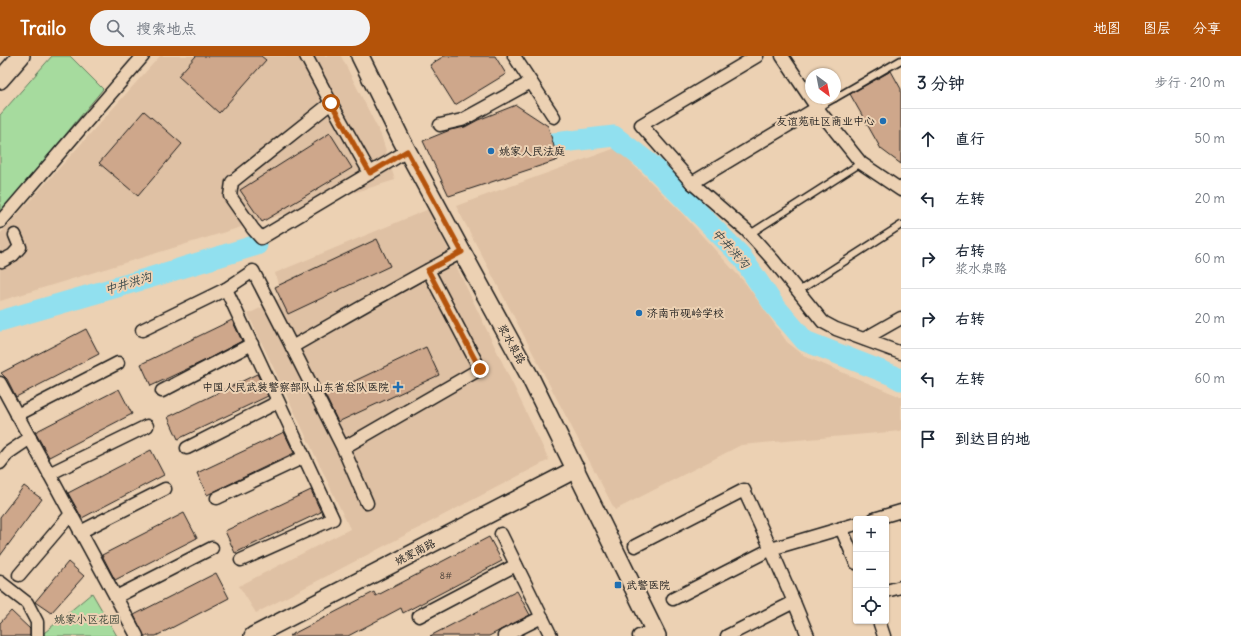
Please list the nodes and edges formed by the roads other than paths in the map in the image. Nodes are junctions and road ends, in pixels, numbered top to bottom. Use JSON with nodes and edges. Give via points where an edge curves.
{"nodes":[{"id":1,"x":21,"y":56,"type":"edge"},
{"id":2,"x":143,"y":56,"type":"edge"},
{"id":3,"x":306,"y":56,"type":"edge"},
{"id":4,"x":360,"y":56,"type":"edge"},
{"id":5,"x":514,"y":56,"type":"edge"},
{"id":6,"x":757,"y":56,"type":"edge"},
{"id":7,"x":782,"y":56,"type":"edge"},
{"id":8,"x":901,"y":60,"type":"edge"},
{"id":9,"x":0,"y":80,"type":"edge"},
{"id":10,"x":531,"y":82,"type":"junction"},
{"id":11,"x":841,"y":95,"type":"edge"},
{"id":12,"x":331,"y":103,"type":"junction"},
{"id":13,"x":824,"y":104,"type":"edge"},
{"id":14,"x":817,"y":108,"type":"junction"},
{"id":15,"x":554,"y":117,"type":"dead end"},
{"id":16,"x":440,"y":125,"type":"dead end"},
{"id":17,"x":407,"y":151,"type":"junction"},
{"id":18,"x":861,"y":163,"type":"junction"},
{"id":19,"x":370,"y":173,"type":"junction"},
{"id":20,"x":692,"y":183,"type":"junction"},
{"id":21,"x":901,"y":190,"type":"edge"},
{"id":22,"x":0,"y":222,"type":"edge"},
{"id":23,"x":901,"y":224,"type":"edge"},
{"id":24,"x":750,"y":234,"type":"junction"},
{"id":25,"x":14,"y":235,"type":"dead end"},
{"id":26,"x":462,"y":252,"type":"junction"},
{"id":27,"x":0,"y":259,"type":"edge"},
{"id":28,"x":428,"y":270,"type":"junction"},
{"id":29,"x":226,"y":289,"type":"junction"},
{"id":30,"x":798,"y":292,"type":"junction"},
{"id":31,"x":901,"y":318,"type":"edge"},
{"id":32,"x":142,"y":330,"type":"dead end"},
{"id":33,"x":864,"y":339,"type":"junction"},
{"id":34,"x":252,"y":344,"type":"junction"},
{"id":35,"x":292,"y":347,"type":"junction"},
{"id":36,"x":901,"y":353,"type":"edge"},
{"id":37,"x":118,"y":363,"type":"dead end"},
{"id":38,"x":0,"y":383,"type":"edge"},
{"id":39,"x":162,"y":391,"type":"dead end"},
{"id":40,"x":278,"y":402,"type":"junction"},
{"id":41,"x":17,"y":415,"type":"junction"},
{"id":42,"x":147,"y":426,"type":"dead end"},
{"id":43,"x":30,"y":438,"type":"junction"},
{"id":44,"x":187,"y":448,"type":"dead end"},
{"id":45,"x":343,"y":448,"type":"junction"},
{"id":46,"x":304,"y":457,"type":"junction"},
{"id":47,"x":0,"y":463,"type":"edge"},
{"id":48,"x":576,"y":469,"type":"junction"},
{"id":49,"x":49,"y":474,"type":"junction"},
{"id":50,"x":165,"y":490,"type":"dead end"},
{"id":51,"x":217,"y":498,"type":"dead end"},
{"id":52,"x":367,"y":503,"type":"dead end"},
{"id":53,"x":901,"y":511,"type":"edge"},
{"id":54,"x":71,"y":514,"type":"junction"},
{"id":55,"x":884,"y":516,"type":"edge"},
{"id":56,"x":853,"y":525,"type":"edge"},
{"id":57,"x":841,"y":528,"type":"junction"},
{"id":58,"x":80,"y":532,"type":"junction"},
{"id":59,"x":501,"y":534,"type":"dead end"},
{"id":60,"x":635,"y":546,"type":"dead end"},
{"id":61,"x":212,"y":548,"type":"dead end"},
{"id":62,"x":771,"y":549,"type":"junction"},
{"id":63,"x":853,"y":556,"type":"edge"},
{"id":64,"x":240,"y":560,"type":"dead end"},
{"id":65,"x":516,"y":566,"type":"junction"},
{"id":66,"x":19,"y":575,"type":"dead end"},
{"id":67,"x":0,"y":582,"type":"edge"},
{"id":68,"x":901,"y":586,"type":"edge"},
{"id":69,"x":889,"y":590,"type":"edge"},
{"id":70,"x":116,"y":597,"type":"junction"},
{"id":71,"x":673,"y":599,"type":"dead end"},
{"id":72,"x":794,"y":602,"type":"junction"},
{"id":73,"x":419,"y":616,"type":"dead end"},
{"id":74,"x":542,"y":617,"type":"junction"},
{"id":75,"x":880,"y":624,"type":"edge"},
{"id":76,"x":260,"y":634,"type":"edge"},
{"id":77,"x":650,"y":634,"type":"edge"},
{"id":78,"x":37,"y":636,"type":"edge"},
{"id":79,"x":137,"y":636,"type":"edge"},
{"id":80,"x":504,"y":636,"type":"edge"},
{"id":81,"x":551,"y":636,"type":"edge"},
{"id":82,"x":727,"y":636,"type":"edge"},
{"id":83,"x":808,"y":636,"type":"edge"},
{"id":84,"x":884,"y":636,"type":"edge"}],
"edges":[{"from":1,"to":9,"type":"main road"},
{"from":2,"to":22,"type":"street"},
{"from":3,"to":12,"type":"street"},
{"from":4,"to":17,"type":"main road","name":"浆水泉路"},
{"from":5,"to":10,"type":"street"},
{"from":6,"to":20,"type":"street","via":[[641,125]]},
{"from":7,"to":14,"type":"street"},
{"from":8,"to":11,"type":"lane"},
{"from":10,"to":15,"type":"street"},
{"from":10,"to":16,"type":"street","via":[[462,120]]},
{"from":12,"to":19,"type":"street"},
{"from":12,"to":19,"type":"street","via":[[232,182],[230,196],[261,238]]},
{"from":13,"to":14,"type":"lane"},
{"from":14,"to":18,"type":"street"},
{"from":14,"to":20,"type":"street"},
{"from":17,"to":19,"type":"street"},
{"from":17,"to":26,"type":"main road","name":"浆水泉路"},
{"from":18,"to":21,"type":"street"},
{"from":18,"to":24,"type":"lane"},
{"from":20,"to":24,"type":"street"},
{"from":23,"to":30,"type":"lane"},
{"from":24,"to":30,"type":"street"},
{"from":25,"to":27,"type":"street","via":[[20,247],[13,255],[2,261]]},
{"from":26,"to":28,"type":"street"},
{"from":26,"to":48,"type":"main road","name":"浆水泉路","via":[[530,377]]},
{"from":28,"to":35,"type":"street"},
{"from":28,"to":45,"type":"street","via":[[480,369]]},
{"from":29,"to":32,"type":"street"},
{"from":29,"to":34,"type":"street"},
{"from":29,"to":35,"type":"street","via":[[253,271]]},
{"from":30,"to":33,"type":"street","via":[[823,322]]},
{"from":31,"to":33,"type":"street"},
{"from":33,"to":36,"type":"street"},
{"from":34,"to":39,"type":"street"},
{"from":34,"to":40,"type":"street"},
{"from":35,"to":45,"type":"street"},
{"from":37,"to":41,"type":"street"},
{"from":38,"to":41,"type":"street"},
{"from":40,"to":44,"type":"street"},
{"from":40,"to":46,"type":"street"},
{"from":41,"to":43,"type":"street"},
{"from":42,"to":49,"type":"street"},
{"from":43,"to":47,"type":"street","via":[[8,453]]},
{"from":43,"to":49,"type":"street"},
{"from":45,"to":52,"type":"street"},
{"from":46,"to":51,"type":"street"},
{"from":46,"to":64,"type":"street","via":[[333,519]]},
{"from":48,"to":76,"type":"main road","name":"姚家南路"},
{"from":48,"to":77,"type":"main road","name":"浆水泉路"},
{"from":49,"to":54,"type":"street"},
{"from":50,"to":58,"type":"street"},
{"from":53,"to":55,"type":"street"},
{"from":54,"to":58,"type":"street"},
{"from":54,"to":66,"type":"street"},
{"from":56,"to":57,"type":"street"},
{"from":57,"to":62,"type":"street"},
{"from":57,"to":63,"type":"street"},
{"from":58,"to":70,"type":"street"},
{"from":59,"to":65,"type":"street"},
{"from":60,"to":62,"type":"street","via":[[744,490]]},
{"from":61,"to":70,"type":"street"},
{"from":62,"to":71,"type":"street"},
{"from":62,"to":72,"type":"street"},
{"from":65,"to":73,"type":"street"},
{"from":65,"to":74,"type":"street"},
{"from":67,"to":78,"type":"street","via":[[27,603],[37,622]]},
{"from":68,"to":69,"type":"street"},
{"from":70,"to":79,"type":"street"},
{"from":72,"to":82,"type":"street"},
{"from":72,"to":83,"type":"street"},
{"from":74,"to":80,"type":"street"},
{"from":74,"to":81,"type":"street"},
{"from":75,"to":84,"type":"street"}]}
